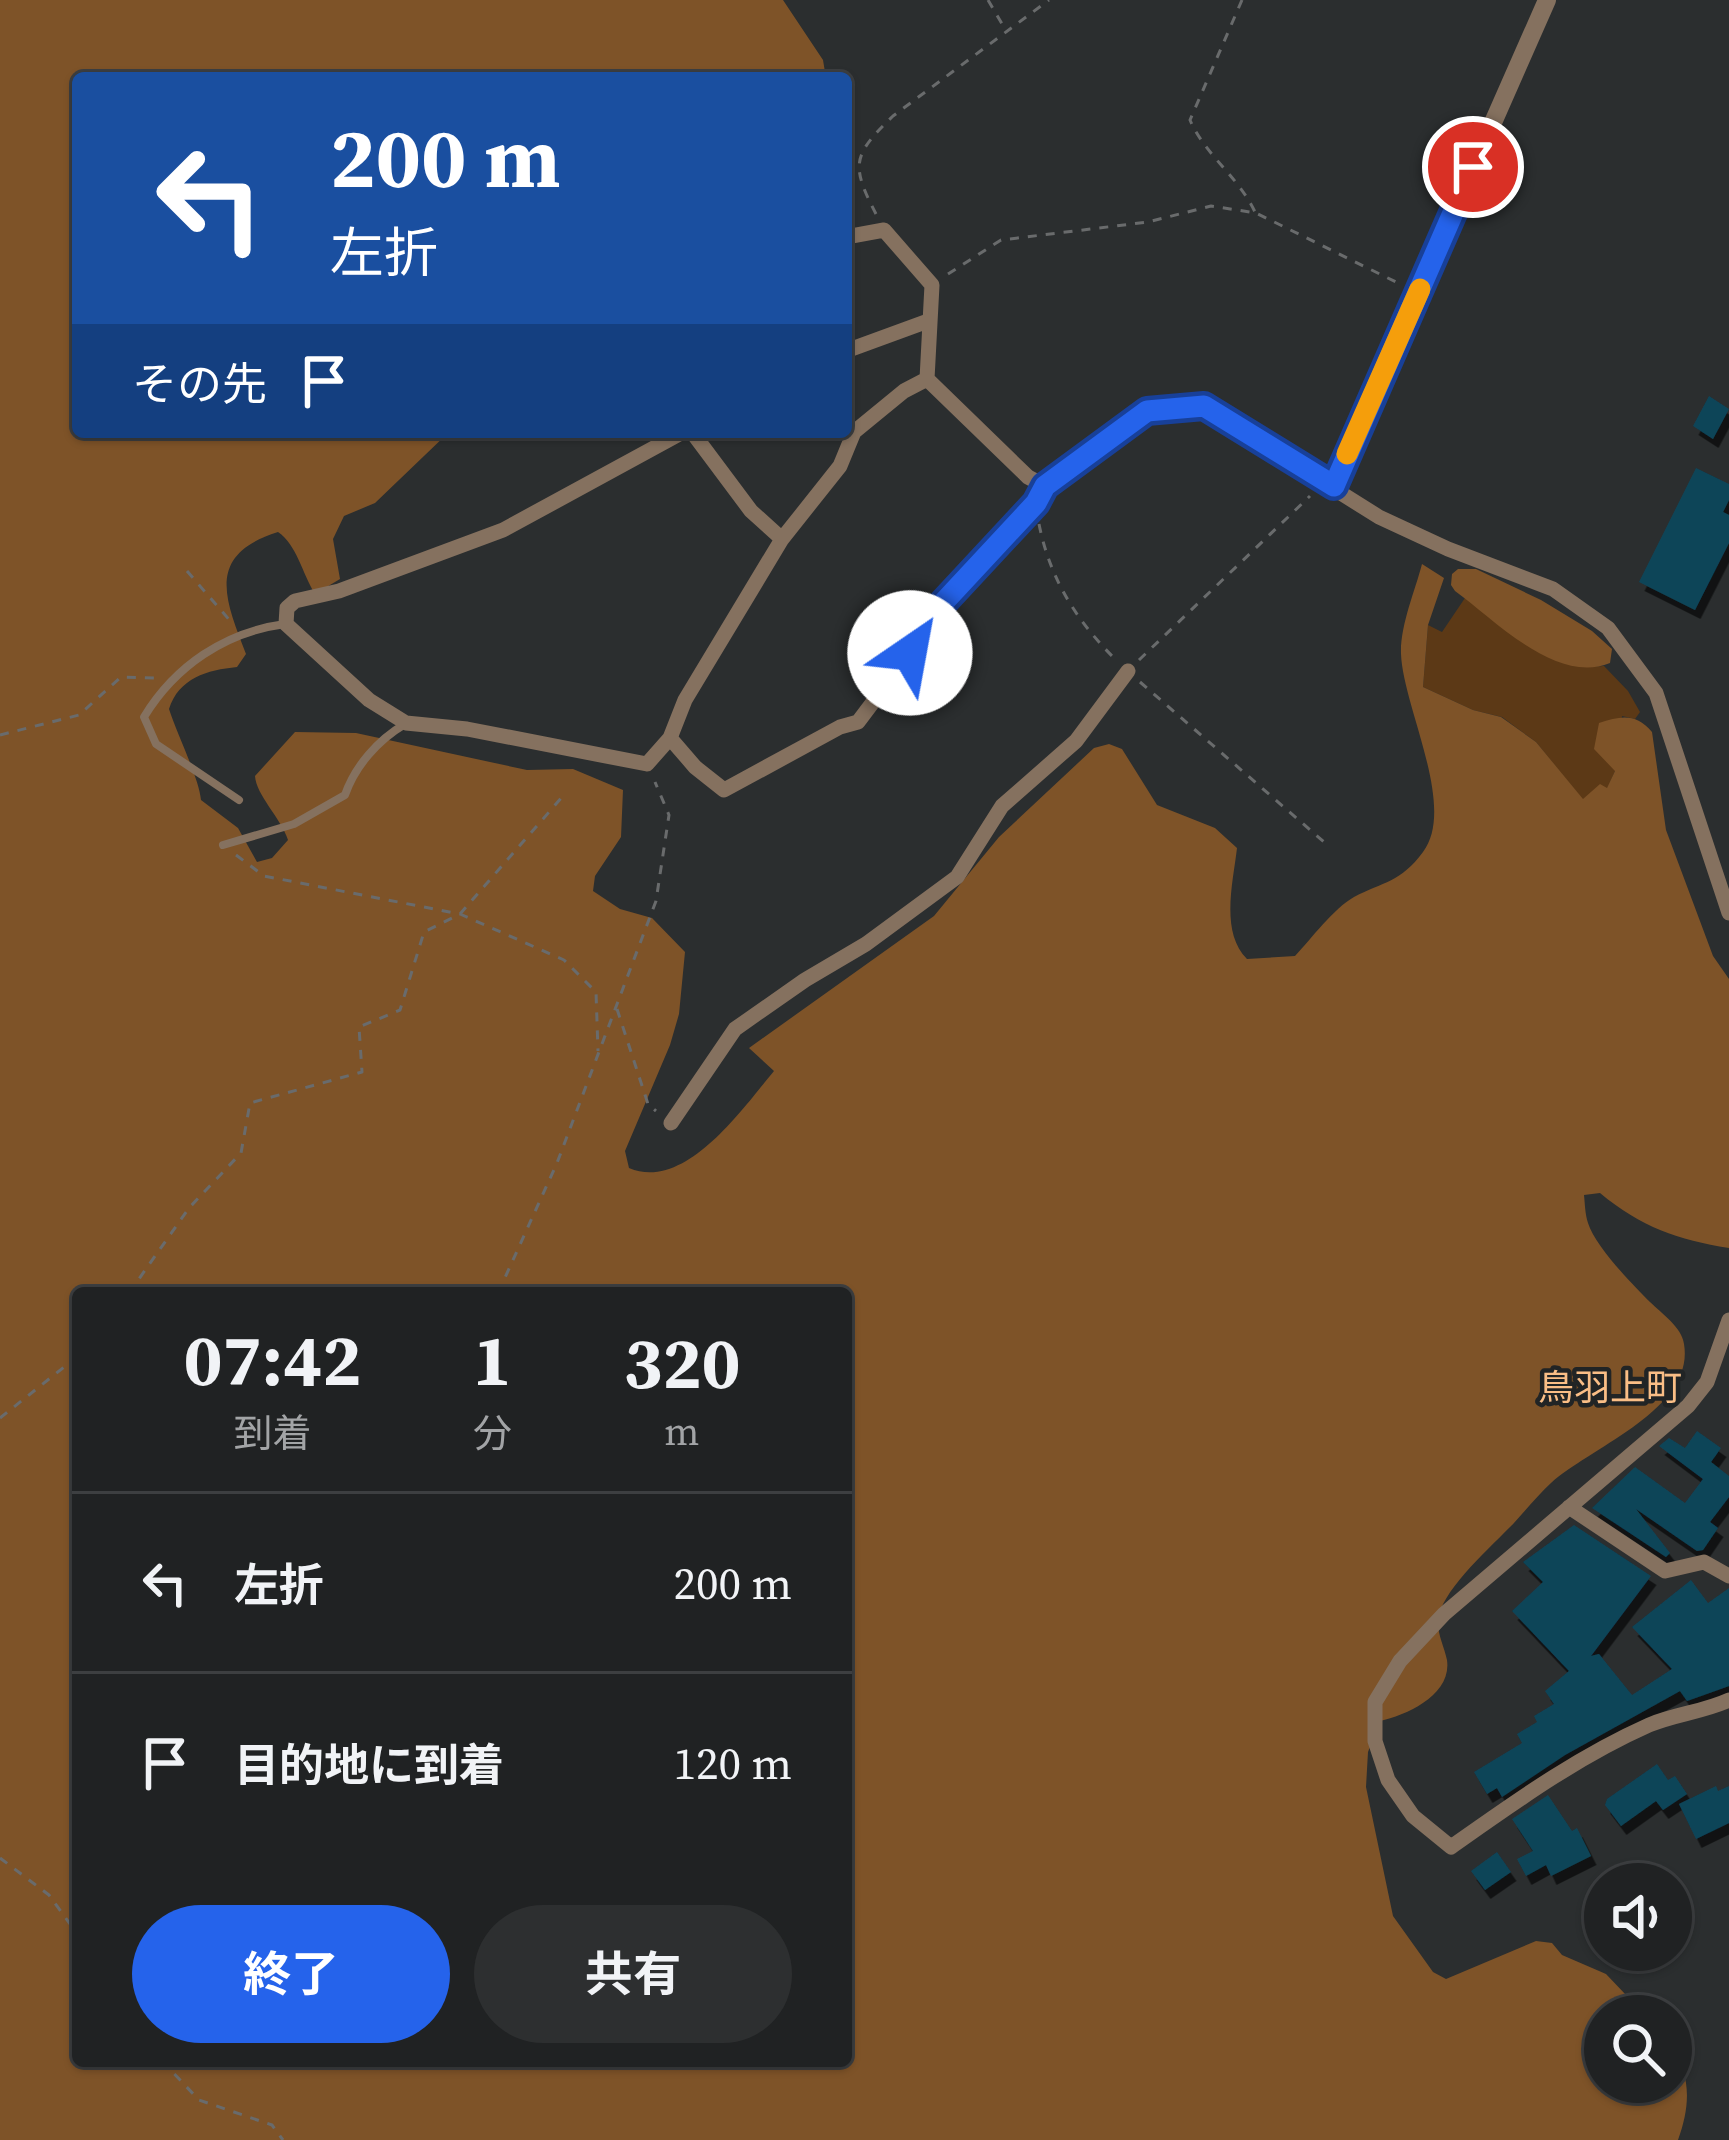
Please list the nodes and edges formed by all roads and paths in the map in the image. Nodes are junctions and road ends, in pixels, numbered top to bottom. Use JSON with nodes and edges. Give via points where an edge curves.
{"nodes":[{"id":1,"x":988,"y":0,"type":"edge"},
{"id":2,"x":1049,"y":0,"type":"edge"},
{"id":3,"x":1242,"y":0,"type":"edge"},
{"id":4,"x":1547,"y":0,"type":"edge"},
{"id":5,"x":1006,"y":31,"type":"junction"},
{"id":6,"x":1256,"y":213,"type":"junction"},
{"id":7,"x":884,"y":230,"type":"junction"},
{"id":8,"x":852,"y":236,"type":"edge"},
{"id":9,"x":932,"y":285,"type":"junction"},
{"id":10,"x":1418,"y":293,"type":"junction"},
{"id":11,"x":928,"y":321,"type":"junction"},
{"id":12,"x":852,"y":349,"type":"edge"},
{"id":13,"x":927,"y":379,"type":"junction"},
{"id":14,"x":852,"y":437,"type":"edge"},
{"id":15,"x":676,"y":438,"type":"edge"},
{"id":16,"x":692,"y":438,"type":"edge"},
{"id":17,"x":852,"y":438,"type":"edge"},
{"id":18,"x":1045,"y":486,"type":"junction"},
{"id":19,"x":1334,"y":486,"type":"junction"},
{"id":20,"x":1036,"y":503,"type":"junction"},
{"id":21,"x":782,"y":538,"type":"junction"},
{"id":22,"x":187,"y":571,"type":"dead end"},
{"id":23,"x":286,"y":624,"type":"junction"},
{"id":24,"x":241,"y":634,"type":"junction"},
{"id":25,"x":1128,"y":671,"type":"junction"},
{"id":26,"x":174,"y":679,"type":"junction"},
{"id":27,"x":406,"y":723,"type":"junction"},
{"id":28,"x":0,"y":735,"type":"edge"},
{"id":29,"x":670,"y":738,"type":"junction"},
{"id":30,"x":647,"y":764,"type":"junction"},
{"id":31,"x":563,"y":796,"type":"dead end"},
{"id":32,"x":239,"y":800,"type":"dead end"},
{"id":33,"x":1324,"y":842,"type":"dead end"},
{"id":34,"x":223,"y":845,"type":"joint"},
{"id":35,"x":1729,"y":913,"type":"edge"},
{"id":36,"x":460,"y":914,"type":"junction"},
{"id":37,"x":617,"y":1007,"type":"junction"},
{"id":38,"x":598,"y":1052,"type":"junction"},
{"id":39,"x":671,"y":1123,"type":"joint"},
{"id":40,"x":133,"y":1287,"type":"edge"},
{"id":41,"x":501,"y":1287,"type":"edge"},
{"id":42,"x":1729,"y":1320,"type":"edge"},
{"id":43,"x":72,"y":1361,"type":"edge"},
{"id":44,"x":0,"y":1418,"type":"edge"},
{"id":45,"x":1570,"y":1507,"type":"junction"},
{"id":46,"x":1729,"y":1576,"type":"edge"},
{"id":47,"x":1729,"y":1700,"type":"edge"},
{"id":48,"x":0,"y":1858,"type":"edge"},
{"id":49,"x":72,"y":1927,"type":"edge"},
{"id":50,"x":168,"y":2067,"type":"edge"},
{"id":51,"x":283,"y":2140,"type":"edge"}],
"edges":[{"from":1,"to":5,"type":"path"},
{"from":2,"to":5,"type":"path"},
{"from":3,"to":6,"type":"path","via":[[1190,120]]},
{"from":4,"to":10,"type":"street"},
{"from":5,"to":7,"type":"path","via":[[892,116],[857,158],[857,178]]},
{"from":6,"to":9,"type":"path","via":[[1211,206],[1001,240]]},
{"from":6,"to":10,"type":"path"},
{"from":7,"to":8,"type":"street"},
{"from":7,"to":9,"type":"street"},
{"from":9,"to":11,"type":"street"},
{"from":10,"to":19,"type":"street"},
{"from":11,"to":12,"type":"street"},
{"from":11,"to":13,"type":"street"},
{"from":13,"to":14,"type":"street"},
{"from":13,"to":18,"type":"street"},
{"from":15,"to":23,"type":"street","via":[[503,530],[295,601]]},
{"from":16,"to":21,"type":"street"},
{"from":17,"to":21,"type":"street","via":[[840,466]]},
{"from":18,"to":19,"type":"street","via":[[1147,411],[1204,406]]},
{"from":18,"to":20,"type":"street"},
{"from":19,"to":25,"type":"path","via":[[1312,494]]},
{"from":19,"to":35,"type":"street","via":[[1379,517],[1553,589],[1608,628],[1656,693]]},
{"from":20,"to":25,"type":"path","via":[[1056,578],[1082,625]]},
{"from":20,"to":29,"type":"street","via":[[916,632],[910,653],[858,722],[724,790]]},
{"from":21,"to":29,"type":"street","via":[[694,682]]},
{"from":22,"to":24,"type":"path"},
{"from":23,"to":24,"type":"lane"},
{"from":23,"to":27,"type":"street"},
{"from":24,"to":26,"type":"lane"},
{"from":25,"to":33,"type":"path"},
{"from":25,"to":39,"type":"street","via":[[1076,741],[1002,806],[957,877],[735,1029]]},
{"from":26,"to":28,"type":"path","via":[[122,677],[79,716]]},
{"from":26,"to":32,"type":"lane","via":[[144,717],[156,743]]},
{"from":27,"to":30,"type":"street"},
{"from":27,"to":34,"type":"lane","via":[[353,773],[345,796],[294,824]]},
{"from":29,"to":30,"type":"street"},
{"from":30,"to":37,"type":"path","via":[[670,815],[656,901]]},
{"from":31,"to":36,"type":"path"},
{"from":34,"to":36,"type":"path","via":[[263,876]]},
{"from":36,"to":38,"type":"path","via":[[564,960],[596,992]]},
{"from":36,"to":40,"type":"path","via":[[424,932],[400,1010],[359,1027],[362,1072],[250,1103],[241,1153],[188,1208]]},
{"from":37,"to":38,"type":"path"},
{"from":37,"to":39,"type":"path","via":[[648,1104]]},
{"from":38,"to":41,"type":"path"},
{"from":42,"to":45,"type":"street","via":[[1707,1382],[1688,1406]]},
{"from":43,"to":44,"type":"path"},
{"from":45,"to":46,"type":"street","via":[[1665,1571],[1704,1562]]},
{"from":45,"to":47,"type":"street","via":[[1444,1614],[1400,1660],[1375,1702],[1375,1742],[1413,1816],[1451,1847],[1560,1769],[1654,1723]]},
{"from":48,"to":49,"type":"path","via":[[49,1895]]},
{"from":50,"to":51,"type":"path","via":[[199,2100],[272,2125]]}]}
